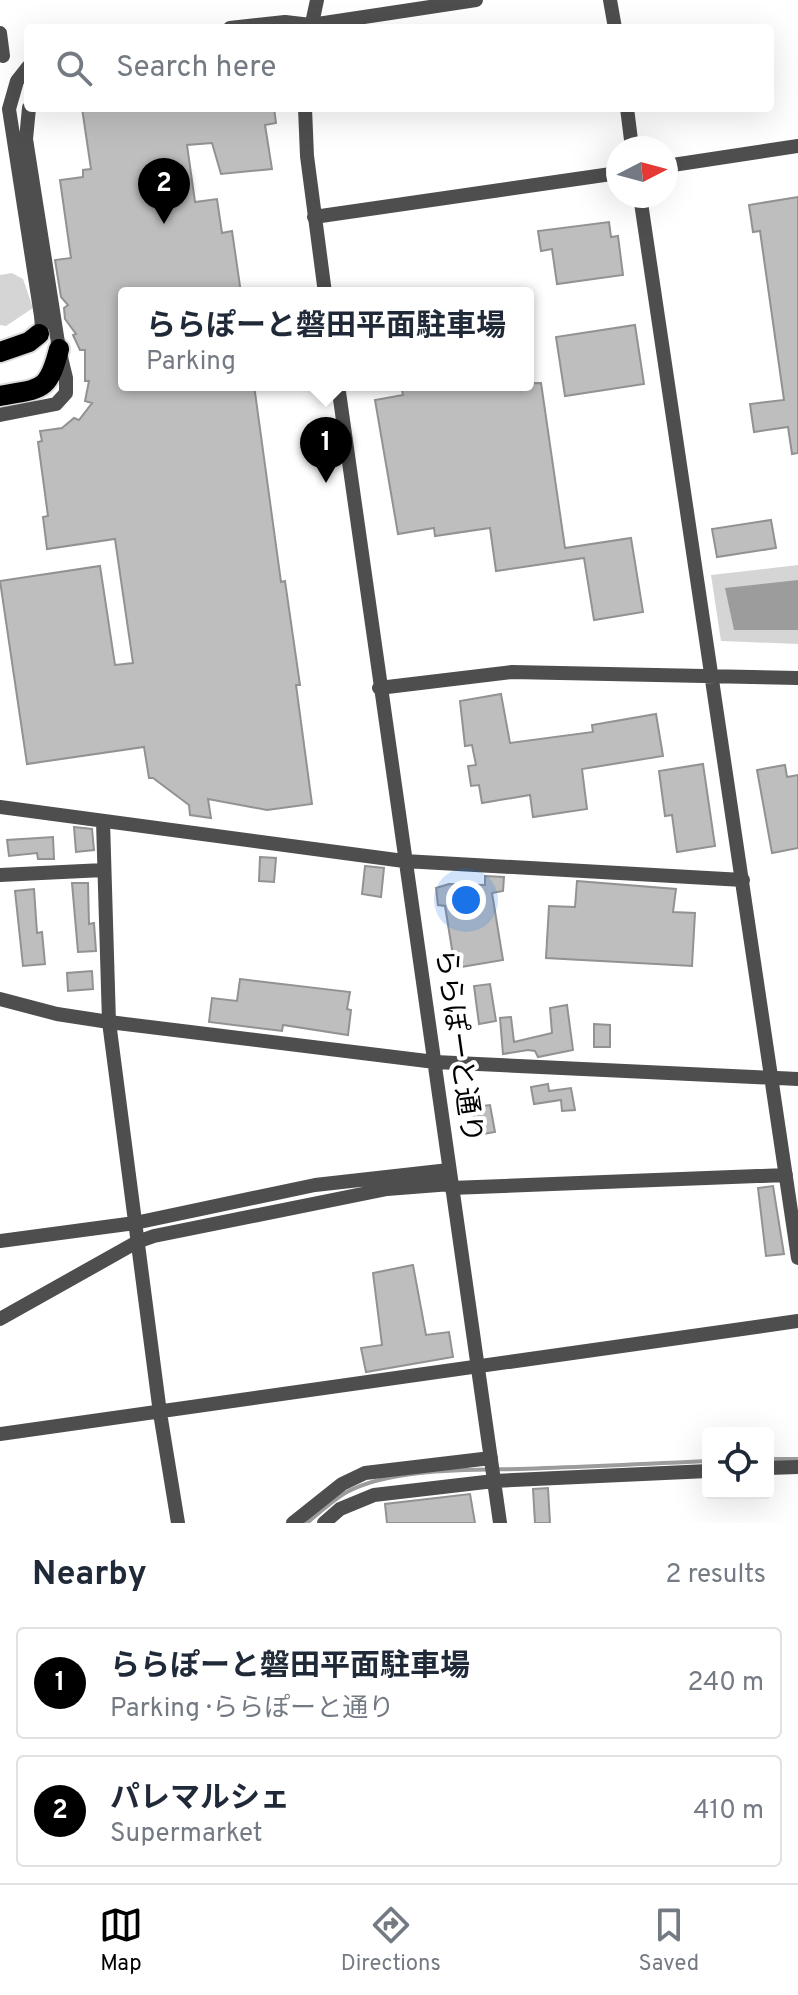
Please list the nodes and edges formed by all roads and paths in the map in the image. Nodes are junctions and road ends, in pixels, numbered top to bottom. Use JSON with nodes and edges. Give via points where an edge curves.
{"nodes":[{"id":1,"x":317,"y":0,"type":"edge"},
{"id":2,"x":476,"y":0,"type":"edge"},
{"id":3,"x":610,"y":0,"type":"edge"},
{"id":4,"x":267,"y":24,"type":"edge"},
{"id":5,"x":295,"y":24,"type":"edge"},
{"id":6,"x":310,"y":24,"type":"edge"},
{"id":7,"x":328,"y":24,"type":"edge"},
{"id":8,"x":614,"y":24,"type":"edge"},
{"id":9,"x":0,"y":33,"type":"edge"},
{"id":10,"x":3,"y":56,"type":"dead end"},
{"id":11,"x":24,"y":72,"type":"edge"},
{"id":12,"x":29,"y":112,"type":"edge"},
{"id":13,"x":305,"y":112,"type":"edge"},
{"id":14,"x":628,"y":112,"type":"edge"},
{"id":15,"x":630,"y":136,"type":"edge"},
{"id":16,"x":798,"y":146,"type":"edge"},
{"id":17,"x":678,"y":164,"type":"edge"},
{"id":18,"x":606,"y":175,"type":"edge"},
{"id":19,"x":642,"y":208,"type":"edge"},
{"id":20,"x":314,"y":217,"type":"junction"},
{"id":21,"x":324,"y":287,"type":"edge"},
{"id":22,"x":39,"y":334,"type":"joint"},
{"id":23,"x":59,"y":349,"type":"junction"},
{"id":24,"x":0,"y":352,"type":"edge"},
{"id":25,"x":339,"y":391,"type":"edge"},
{"id":26,"x":0,"y":396,"type":"edge"},
{"id":27,"x":0,"y":415,"type":"edge"},
{"id":28,"x":713,"y":676,"type":"junction"},
{"id":29,"x":798,"y":678,"type":"edge"},
{"id":30,"x":379,"y":688,"type":"junction"},
{"id":31,"x":0,"y":807,"type":"edge"},
{"id":32,"x":103,"y":821,"type":"junction"},
{"id":33,"x":404,"y":861,"type":"junction"},
{"id":34,"x":104,"y":870,"type":"junction"},
{"id":35,"x":0,"y":875,"type":"edge"},
{"id":36,"x":743,"y":880,"type":"junction"},
{"id":37,"x":0,"y":999,"type":"edge"},
{"id":38,"x":109,"y":1022,"type":"junction"},
{"id":39,"x":435,"y":1062,"type":"junction"},
{"id":40,"x":772,"y":1078,"type":"junction"},
{"id":41,"x":798,"y":1079,"type":"edge"},
{"id":42,"x":790,"y":1171,"type":"edge"},
{"id":43,"x":450,"y":1180,"type":"junction"},
{"id":44,"x":135,"y":1223,"type":"junction"},
{"id":45,"x":0,"y":1241,"type":"edge"},
{"id":46,"x":137,"y":1242,"type":"junction"},
{"id":47,"x":798,"y":1258,"type":"edge"},
{"id":48,"x":0,"y":1319,"type":"edge"},
{"id":49,"x":798,"y":1321,"type":"edge"},
{"id":50,"x":479,"y":1367,"type":"junction"},
{"id":51,"x":160,"y":1413,"type":"junction"},
{"id":52,"x":0,"y":1434,"type":"edge"},
{"id":53,"x":491,"y":1458,"type":"junction"},
{"id":54,"x":798,"y":1467,"type":"edge"},
{"id":55,"x":774,"y":1468,"type":"edge"},
{"id":56,"x":702,"y":1471,"type":"edge"},
{"id":57,"x":494,"y":1481,"type":"junction"},
{"id":58,"x":178,"y":1523,"type":"edge"},
{"id":59,"x":293,"y":1523,"type":"edge"},
{"id":60,"x":324,"y":1523,"type":"edge"},
{"id":61,"x":500,"y":1523,"type":"edge"}],
"edges":[{"from":1,"to":6,"type":"street"},
{"from":2,"to":7,"type":"street"},
{"from":3,"to":8,"type":"street"},
{"from":4,"to":5,"type":"street"},
{"from":9,"to":10,"type":"street"},
{"from":11,"to":22,"type":"street","via":[[9,109],[41,316]]},
{"from":12,"to":23,"type":"street","via":[[26,139]]},
{"from":13,"to":20,"type":"street"},
{"from":14,"to":15,"type":"street"},
{"from":16,"to":17,"type":"street"},
{"from":18,"to":20,"type":"street"},
{"from":19,"to":28,"type":"street"},
{"from":20,"to":21,"type":"street"},
{"from":22,"to":24,"type":"highway"},
{"from":23,"to":26,"type":"highway","via":[[46,384]]},
{"from":23,"to":27,"type":"street","via":[[66,393],[56,404]]},
{"from":25,"to":30,"type":"street","name":"ららぽーと通り"},
{"from":28,"to":29,"type":"street"},
{"from":28,"to":30,"type":"street","via":[[512,672]]},
{"from":28,"to":36,"type":"street"},
{"from":30,"to":33,"type":"street","name":"ららぽーと通り"},
{"from":31,"to":32,"type":"street"},
{"from":32,"to":33,"type":"street"},
{"from":32,"to":34,"type":"street"},
{"from":33,"to":36,"type":"street"},
{"from":33,"to":39,"type":"street","name":"ららぽーと通り"},
{"from":34,"to":35,"type":"street"},
{"from":34,"to":38,"type":"street"},
{"from":36,"to":40,"type":"street"},
{"from":37,"to":38,"type":"street"},
{"from":38,"to":39,"type":"street"},
{"from":38,"to":44,"type":"street"},
{"from":39,"to":40,"type":"street"},
{"from":39,"to":43,"type":"street","name":"ららぽーと通り"},
{"from":40,"to":41,"type":"street"},
{"from":40,"to":42,"type":"street"},
{"from":42,"to":43,"type":"street"},
{"from":42,"to":47,"type":"street"},
{"from":43,"to":44,"type":"street","via":[[315,1185]]},
{"from":43,"to":46,"type":"street"},
{"from":43,"to":50,"type":"street","name":"ららぽーと通り"},
{"from":44,"to":45,"type":"street"},
{"from":44,"to":46,"type":"street"},
{"from":46,"to":48,"type":"street"},
{"from":46,"to":51,"type":"street"},
{"from":49,"to":50,"type":"street"},
{"from":50,"to":51,"type":"street"},
{"from":50,"to":53,"type":"street","name":"ららぽーと通り"},
{"from":51,"to":52,"type":"street"},
{"from":51,"to":58,"type":"street"},
{"from":53,"to":57,"type":"street","name":"ららぽーと通り"},
{"from":53,"to":59,"type":"street","via":[[365,1473],[342,1484]]},
{"from":54,"to":55,"type":"street"},
{"from":56,"to":57,"type":"street"},
{"from":57,"to":60,"type":"street","via":[[374,1495],[340,1509]]},
{"from":57,"to":61,"type":"street","name":"ららぽーと通り"}]}
